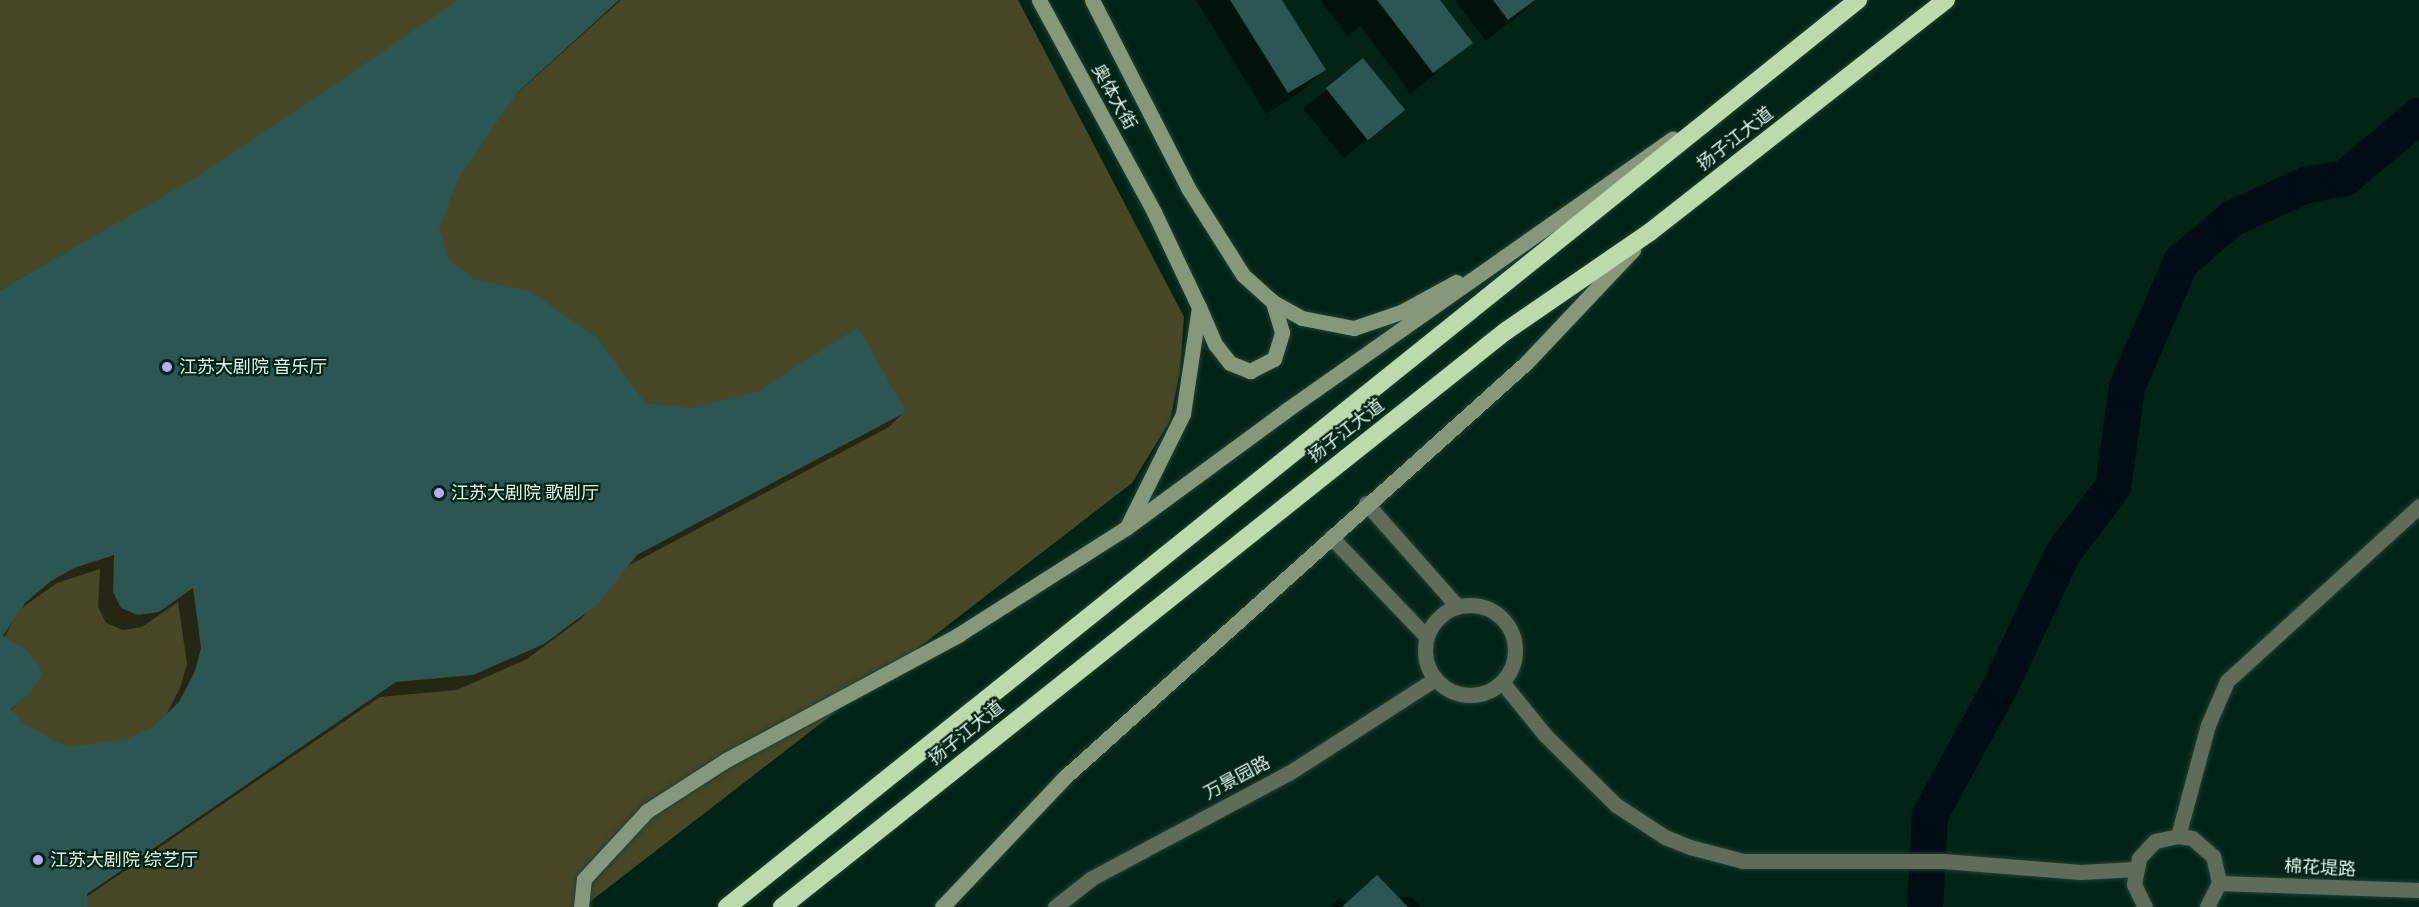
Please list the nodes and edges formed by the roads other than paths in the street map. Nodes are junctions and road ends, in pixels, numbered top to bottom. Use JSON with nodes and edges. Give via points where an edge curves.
{"nodes":[{"id":1,"x":1039,"y":0,"type":"edge"},
{"id":2,"x":1092,"y":0,"type":"edge"},
{"id":3,"x":1857,"y":0,"type":"edge"},
{"id":4,"x":1946,"y":0,"type":"edge"},
{"id":5,"x":1783,"y":60,"type":"junction"},
{"id":6,"x":1650,"y":232,"type":"junction"},
{"id":7,"x":1517,"y":249,"type":"junction"},
{"id":8,"x":1273,"y":302,"type":"junction"},
{"id":9,"x":1199,"y":307,"type":"junction"},
{"id":10,"x":1366,"y":503,"type":"junction"},
{"id":11,"x":2419,"y":506,"type":"edge"},
{"id":12,"x":1126,"y":528,"type":"junction"},
{"id":13,"x":1331,"y":537,"type":"junction"},
{"id":14,"x":1457,"y":606,"type":"junction"},
{"id":15,"x":1426,"y":636,"type":"junction"},
{"id":16,"x":1435,"y":679,"type":"junction"},
{"id":17,"x":1502,"y":682,"type":"junction"},
{"id":18,"x":2178,"y":836,"type":"junction"},
{"id":19,"x":2135,"y":869,"type":"junction"},
{"id":20,"x":2219,"y":883,"type":"junction"},
{"id":21,"x":2419,"y":890,"type":"edge"},
{"id":22,"x":2211,"y":906,"type":"edge"},
{"id":23,"x":581,"y":907,"type":"edge"},
{"id":24,"x":727,"y":907,"type":"edge"},
{"id":25,"x":782,"y":907,"type":"edge"},
{"id":26,"x":942,"y":907,"type":"edge"},
{"id":27,"x":1055,"y":907,"type":"edge"},
{"id":28,"x":2145,"y":907,"type":"edge"}],
"edges":[{"from":1,"to":9,"type":"street","name":"奥体大街","via":[[1154,212]]},
{"from":2,"to":8,"type":"street","name":"奥体大街","via":[[1188,188],[1243,275]]},
{"from":3,"to":5,"type":"highway","name":"扬子江大道"},
{"from":4,"to":6,"type":"highway","name":"扬子江大道"},
{"from":5,"to":7,"type":"street"},
{"from":5,"to":24,"type":"highway","name":"扬子江大道"},
{"from":6,"to":10,"type":"street","via":[[1526,363]]},
{"from":6,"to":25,"type":"highway","name":"扬子江大道","via":[[1506,331]]},
{"from":7,"to":8,"type":"street","name":"奥体大街","via":[[1401,312],[1354,328],[1302,318]]},
{"from":7,"to":12,"type":"street"},
{"from":8,"to":9,"type":"street","name":"奥体大街","via":[[1282,332],[1274,359],[1250,371],[1230,363],[1215,344]]},
{"from":9,"to":12,"type":"street","via":[[1183,414]]},
{"from":10,"to":13,"type":"street"},
{"from":10,"to":14,"type":"street"},
{"from":11,"to":18,"type":"street","via":[[2228,681],[2208,725]]},
{"from":12,"to":23,"type":"street","via":[[958,635],[726,760],[647,811],[584,879]]},
{"from":13,"to":15,"type":"street"},
{"from":13,"to":26,"type":"street","via":[[1065,777]]},
{"from":14,"to":15,"type":"street","via":[[1433,623]]},
{"from":14,"to":17,"type":"street","via":[[1486,608],[1509,627],[1515,655]]},
{"from":15,"to":16,"type":"street","via":[[1424,651]]},
{"from":16,"to":17,"type":"street","via":[[1460,695],[1490,691]]},
{"from":16,"to":27,"type":"street","name":"万景园路","via":[[1289,773],[1092,878]]},
{"from":17,"to":19,"type":"street","via":[[1545,735],[1616,805],[1665,837],[1690,847],[1743,861],[1943,861],[2080,872]]},
{"from":18,"to":19,"type":"street","via":[[2155,841]]},
{"from":18,"to":20,"type":"street","via":[[2192,838],[2213,856]]},
{"from":19,"to":28,"type":"street","via":[[2134,884]]},
{"from":20,"to":21,"type":"street","name":"棉花堤路"},
{"from":20,"to":22,"type":"street"}]}
